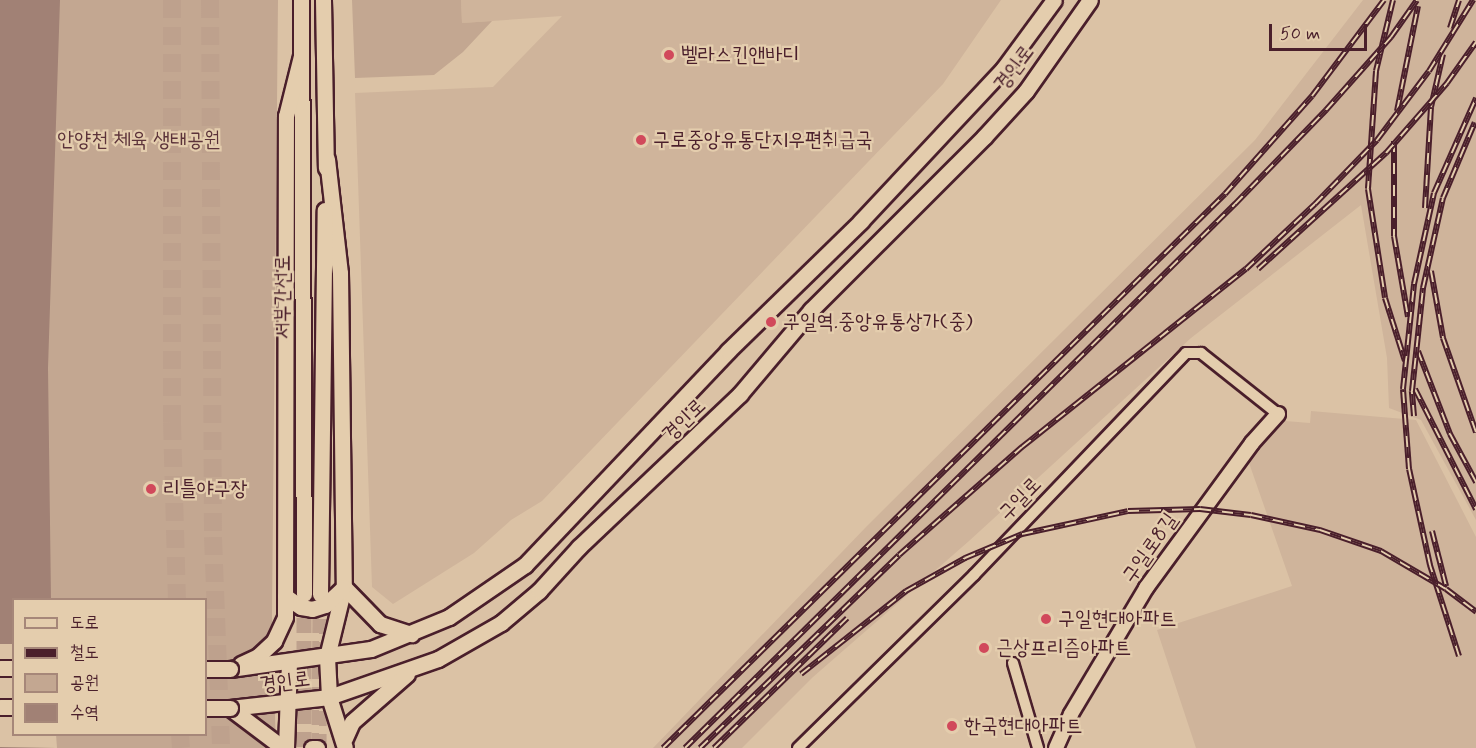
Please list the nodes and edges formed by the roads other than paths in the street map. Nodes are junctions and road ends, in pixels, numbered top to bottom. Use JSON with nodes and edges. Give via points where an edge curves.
{"nodes":[{"id":1,"x":301,"y":0,"type":"edge"},
{"id":2,"x":323,"y":0,"type":"edge"},
{"id":3,"x":1054,"y":0,"type":"edge"},
{"id":4,"x":1090,"y":0,"type":"edge"},
{"id":5,"x":301,"y":56,"type":"junction"},
{"id":6,"x":327,"y":159,"type":"junction"},
{"id":7,"x":1278,"y":414,"type":"joint"},
{"id":8,"x":344,"y":587,"type":"junction"},
{"id":9,"x":304,"y":594,"type":"tunnel mouth"},
{"id":10,"x":320,"y":594,"type":"tunnel mouth"},
{"id":11,"x":285,"y":596,"type":"junction"},
{"id":12,"x":411,"y":634,"type":"junction"},
{"id":13,"x":327,"y":657,"type":"junction"},
{"id":14,"x":1013,"y":663,"type":"dead end"},
{"id":15,"x":289,"y":664,"type":"junction"},
{"id":16,"x":207,"y":669,"type":"edge"},
{"id":17,"x":230,"y":669,"type":"junction"},
{"id":18,"x":412,"y":669,"type":"junction"},
{"id":19,"x":329,"y":697,"type":"junction"},
{"id":20,"x":287,"y":704,"type":"junction"},
{"id":21,"x":207,"y":708,"type":"edge"},
{"id":22,"x":230,"y":708,"type":"junction"},
{"id":23,"x":345,"y":743,"type":"edge"},
{"id":24,"x":284,"y":748,"type":"edge"},
{"id":25,"x":312,"y":748,"type":"edge"},
{"id":26,"x":317,"y":748,"type":"edge"},
{"id":27,"x":798,"y":748,"type":"edge"},
{"id":28,"x":1038,"y":748,"type":"edge"},
{"id":29,"x":1056,"y":748,"type":"edge"}],
"edges":[{"from":1,"to":5,"type":"main road","name":"서부간선로"},
{"from":2,"to":6,"type":"main road","name":"서부간선로"},
{"from":3,"to":12,"type":"main road","name":"경인로","via":[[1004,68],[861,222],[728,351],[525,565],[449,617]]},
{"from":4,"to":18,"type":"main road","name":"경인로","via":[[1026,91],[812,310],[740,394],[579,547],[539,591],[501,623]]},
{"from":5,"to":9,"type":"main road","name":"서부간선로"},
{"from":5,"to":11,"type":"main road","via":[[286,116]]},
{"from":6,"to":8,"type":"main road","via":[[340,273]]},
{"from":6,"to":10,"type":"main road","name":"서부간선로"},
{"from":7,"to":27,"type":"street","name":"구일로","via":[[1201,353],[1186,353],[974,575]]},
{"from":7,"to":29,"type":"street","name":"구일로8길","via":[[1146,588],[1071,714]]},
{"from":8,"to":11,"type":"main road","via":[[335,598],[312,609]]},
{"from":8,"to":12,"type":"main road","via":[[380,624]]},
{"from":8,"to":13,"type":"main road"},
{"from":11,"to":17,"type":"main road","via":[[285,617],[274,641],[258,656]]},
{"from":12,"to":13,"type":"main road","name":"경인로","via":[[370,649]]},
{"from":13,"to":15,"type":"main road","name":"경인로"},
{"from":13,"to":19,"type":"main road"},
{"from":14,"to":28,"type":"street"},
{"from":15,"to":17,"type":"main road","name":"경인로"},
{"from":15,"to":20,"type":"main road"},
{"from":16,"to":17,"type":"main road","name":"경인로","bridge":true},
{"from":18,"to":19,"type":"main road","name":"경인로"},
{"from":18,"to":23,"type":"main road","via":[[352,722]]},
{"from":19,"to":20,"type":"main road","name":"경인로"},
{"from":19,"to":23,"type":"main road"},
{"from":20,"to":22,"type":"main road","name":"경인로"},
{"from":20,"to":24,"type":"main road"},
{"from":21,"to":22,"type":"main road","name":"경인로","bridge":true},
{"from":22,"to":24,"type":"main road"},
{"from":25,"to":26,"type":"main road"}]}
